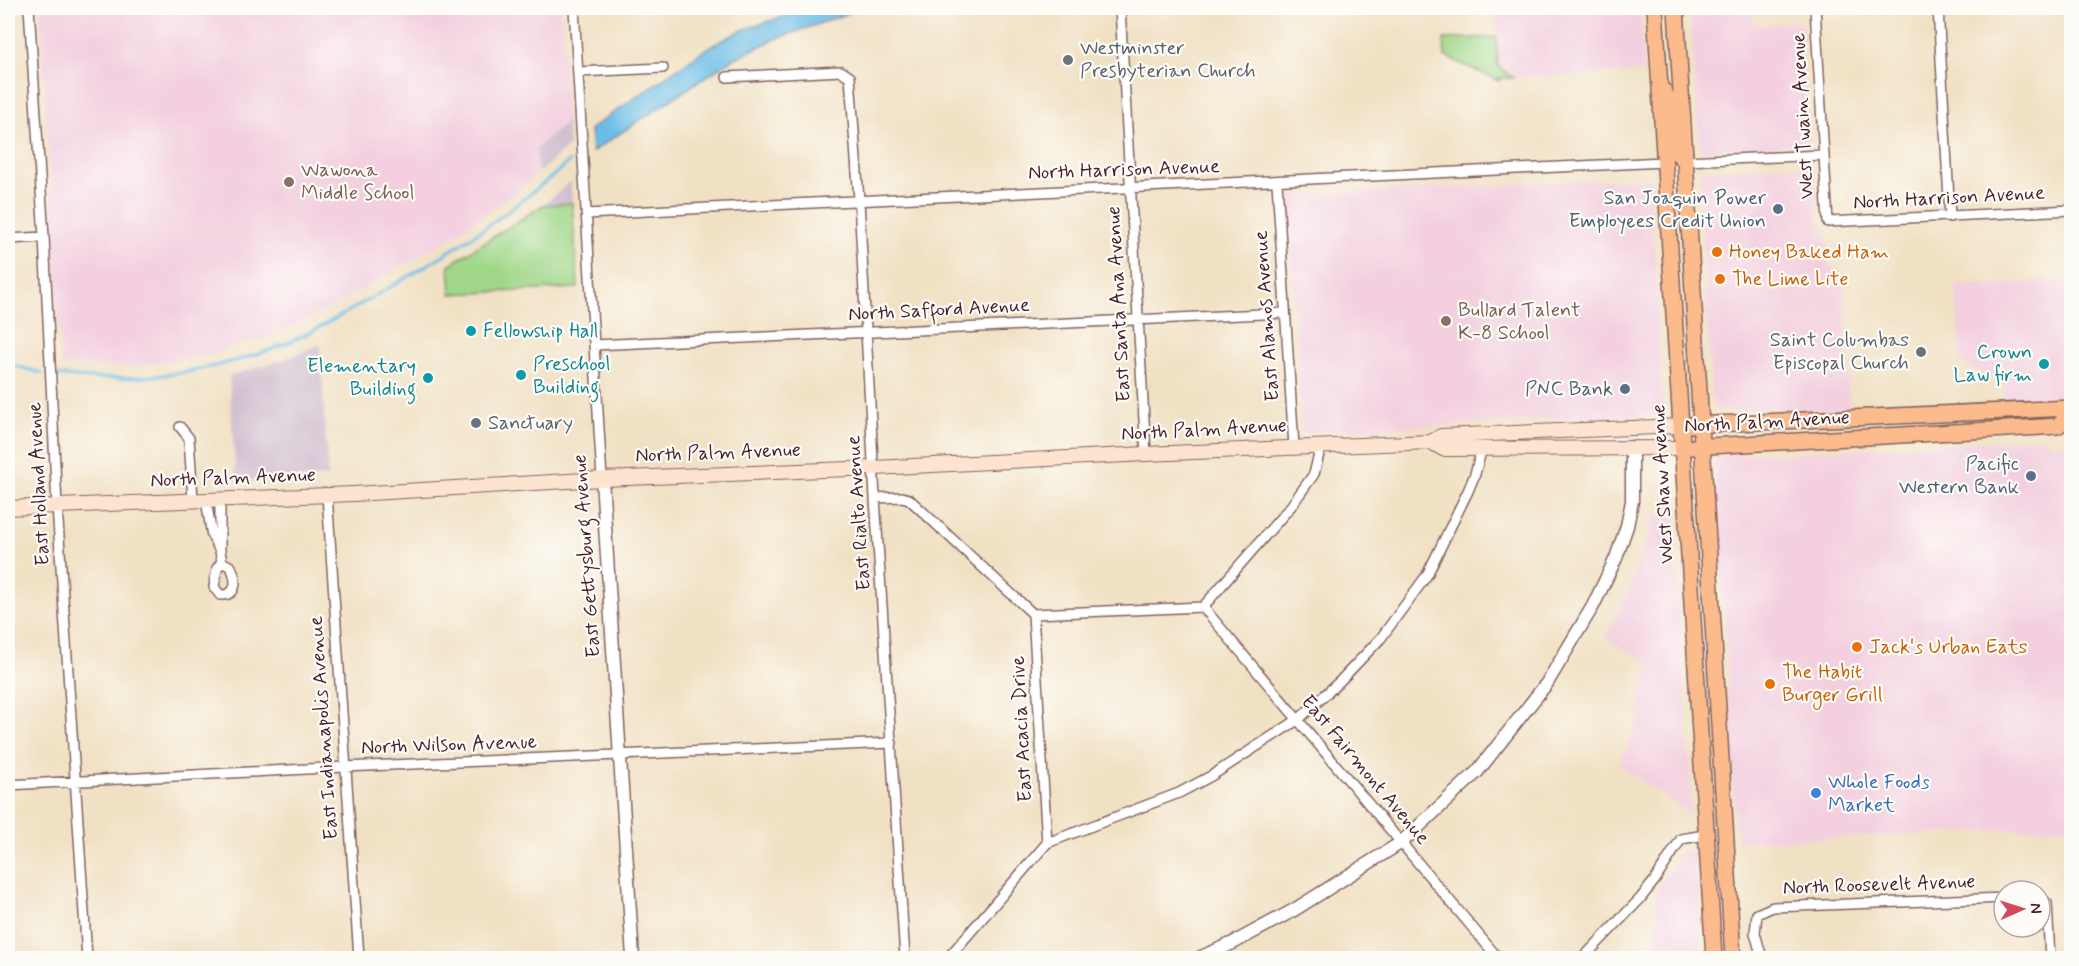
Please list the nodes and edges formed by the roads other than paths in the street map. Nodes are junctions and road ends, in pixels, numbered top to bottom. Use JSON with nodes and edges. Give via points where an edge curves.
{"nodes":[{"id":1,"x":29,"y":8,"type":"edge"},
{"id":2,"x":574,"y":8,"type":"edge"},
{"id":3,"x":1120,"y":8,"type":"edge"},
{"id":4,"x":1655,"y":8,"type":"edge"},
{"id":5,"x":1676,"y":8,"type":"edge"},
{"id":6,"x":1815,"y":8,"type":"edge"},
{"id":7,"x":1938,"y":8,"type":"edge"},
{"id":8,"x":663,"y":68,"type":"dead end"},
{"id":9,"x":578,"y":72,"type":"junction"},
{"id":10,"x":1658,"y":72,"type":"junction"},
{"id":11,"x":727,"y":76,"type":"dead end"},
{"id":12,"x":1824,"y":155,"type":"junction"},
{"id":13,"x":1685,"y":160,"type":"junction"},
{"id":14,"x":1664,"y":162,"type":"junction"},
{"id":15,"x":1277,"y":182,"type":"junction"},
{"id":16,"x":1131,"y":188,"type":"junction"},
{"id":17,"x":859,"y":200,"type":"junction"},
{"id":18,"x":2072,"y":210,"type":"edge"},
{"id":19,"x":1689,"y":213,"type":"junction"},
{"id":20,"x":586,"y":214,"type":"junction"},
{"id":21,"x":1950,"y":217,"type":"junction"},
{"id":22,"x":1828,"y":222,"type":"joint"},
{"id":23,"x":44,"y":237,"type":"junction"},
{"id":24,"x":8,"y":239,"type":"edge"},
{"id":25,"x":1285,"y":313,"type":"junction"},
{"id":26,"x":1138,"y":319,"type":"junction"},
{"id":27,"x":866,"y":332,"type":"junction"},
{"id":28,"x":594,"y":345,"type":"junction"},
{"id":29,"x":2072,"y":408,"type":"edge"},
{"id":30,"x":2072,"y":416,"type":"edge"},
{"id":31,"x":1700,"y":425,"type":"junction"},
{"id":32,"x":1680,"y":426,"type":"junction"},
{"id":33,"x":2065,"y":426,"type":"edge"},
{"id":34,"x":180,"y":427,"type":"dead end"},
{"id":35,"x":1431,"y":442,"type":"junction"},
{"id":36,"x":1321,"y":446,"type":"junction"},
{"id":37,"x":1294,"y":447,"type":"junction"},
{"id":38,"x":1632,"y":447,"type":"junction"},
{"id":39,"x":1701,"y":447,"type":"junction"},
{"id":40,"x":1482,"y":448,"type":"junction"},
{"id":41,"x":1682,"y":448,"type":"junction"},
{"id":42,"x":1146,"y":454,"type":"junction"},
{"id":43,"x":874,"y":468,"type":"junction"},
{"id":44,"x":602,"y":479,"type":"junction"},
{"id":45,"x":327,"y":495,"type":"junction"},
{"id":46,"x":875,"y":498,"type":"junction"},
{"id":47,"x":206,"y":500,"type":"junction"},
{"id":48,"x":57,"y":506,"type":"junction"},
{"id":49,"x":8,"y":508,"type":"edge"},
{"id":50,"x":220,"y":551,"type":"junction"},
{"id":51,"x":222,"y":562,"type":"dead end"},
{"id":52,"x":1203,"y":607,"type":"junction"},
{"id":53,"x":1033,"y":614,"type":"junction"},
{"id":54,"x":1695,"y":664,"type":"junction"},
{"id":55,"x":1299,"y":719,"type":"junction"},
{"id":56,"x":892,"y":743,"type":"junction"},
{"id":57,"x":620,"y":756,"type":"junction"},
{"id":58,"x":1721,"y":760,"type":"junction"},
{"id":59,"x":344,"y":767,"type":"junction"},
{"id":60,"x":76,"y":782,"type":"junction"},
{"id":61,"x":8,"y":785,"type":"edge"},
{"id":62,"x":1705,"y":835,"type":"junction"},
{"id":63,"x":1402,"y":842,"type":"junction"},
{"id":64,"x":1047,"y":843,"type":"junction"},
{"id":65,"x":1992,"y":898,"type":"edge"},
{"id":66,"x":2048,"y":939,"type":"edge"},
{"id":67,"x":87,"y":958,"type":"edge"},
{"id":68,"x":359,"y":958,"type":"edge"},
{"id":69,"x":633,"y":958,"type":"edge"},
{"id":70,"x":905,"y":958,"type":"edge"},
{"id":71,"x":948,"y":958,"type":"edge"},
{"id":72,"x":1199,"y":958,"type":"edge"},
{"id":73,"x":1498,"y":958,"type":"edge"},
{"id":74,"x":1583,"y":958,"type":"edge"},
{"id":75,"x":1714,"y":958,"type":"edge"},
{"id":76,"x":1733,"y":958,"type":"edge"},
{"id":77,"x":1762,"y":958,"type":"edge"},
{"id":78,"x":2050,"y":958,"type":"edge"}],
"edges":[{"from":1,"to":23,"type":"street","name":"East Holland Avenue"},
{"from":2,"to":9,"type":"street","name":"East Gettysburg Avenue"},
{"from":3,"to":16,"type":"street","name":"East Santa Ana Avenue"},
{"from":4,"to":10,"type":"main road","name":"West Shaw Avenue"},
{"from":5,"to":13,"type":"main road","name":"West Shaw Avenue"},
{"from":6,"to":12,"type":"street","name":"West Twain Avenue"},
{"from":7,"to":21,"type":"street"},
{"from":8,"to":9,"type":"street"},
{"from":9,"to":20,"type":"street","name":"East Gettysburg Avenue"},
{"from":10,"to":13,"type":"main road","via":[[1671,111],[1674,150]]},
{"from":10,"to":14,"type":"main road","name":"West Shaw Avenue"},
{"from":11,"to":17,"type":"street","name":"East Rialto Avenue","via":[[841,71],[850,77]]},
{"from":12,"to":13,"type":"street"},
{"from":12,"to":22,"type":"street","name":"West Twain Avenue"},
{"from":13,"to":19,"type":"main road","name":"West Shaw Avenue"},
{"from":14,"to":15,"type":"street","name":"North Harrison Avenue"},
{"from":14,"to":19,"type":"main road","via":[[1676,170],[1678,206]]},
{"from":14,"to":32,"type":"main road","name":"West Shaw Avenue"},
{"from":15,"to":16,"type":"street","name":"North Harrison Avenue"},
{"from":15,"to":25,"type":"street","name":"East Alamos Avenue"},
{"from":16,"to":17,"type":"street","name":"North Harrison Avenue"},
{"from":16,"to":26,"type":"street","name":"East Santa Ana Avenue"},
{"from":17,"to":20,"type":"street","name":"North Harrison Avenue"},
{"from":17,"to":27,"type":"street","name":"East Rialto Avenue"},
{"from":18,"to":21,"type":"street","name":"North Harrison Avenue"},
{"from":19,"to":31,"type":"main road","name":"West Shaw Avenue"},
{"from":20,"to":28,"type":"street","name":"East Gettysburg Avenue"},
{"from":21,"to":22,"type":"street","name":"North Harrison Avenue"},
{"from":23,"to":24,"type":"street"},
{"from":23,"to":48,"type":"street","name":"East Holland Avenue"},
{"from":25,"to":26,"type":"street","name":"North Safford Avenue"},
{"from":25,"to":37,"type":"street","name":"East Alamos Avenue"},
{"from":26,"to":27,"type":"street","name":"North Safford Avenue"},
{"from":26,"to":42,"type":"street","name":"East Santa Ana Avenue"},
{"from":27,"to":28,"type":"street","name":"North Safford Avenue"},
{"from":27,"to":43,"type":"street","name":"East Rialto Avenue"},
{"from":28,"to":44,"type":"street","name":"East Gettysburg Avenue"},
{"from":29,"to":31,"type":"main road","name":"North Palm Avenue"},
{"from":30,"to":33,"type":"main road","via":[[2066,418]]},
{"from":31,"to":32,"type":"main road","name":"North Palm Avenue"},
{"from":31,"to":39,"type":"main road","name":"West Shaw Avenue"},
{"from":32,"to":35,"type":"main road","name":"North Palm Avenue","via":[[1442,436]]},
{"from":32,"to":41,"type":"main road","name":"West Shaw Avenue"},
{"from":33,"to":39,"type":"main road","name":"North Palm Avenue"},
{"from":34,"to":47,"type":"street","via":[[189,438]]},
{"from":35,"to":36,"type":"main road","name":"North Palm Avenue"},
{"from":35,"to":40,"type":"main road","name":"North Palm Avenue","via":[[1443,449]]},
{"from":36,"to":37,"type":"main road","name":"North Palm Avenue"},
{"from":36,"to":52,"type":"street","via":[[1314,474],[1297,498]]},
{"from":37,"to":42,"type":"main road","name":"North Palm Avenue"},
{"from":38,"to":40,"type":"main road","name":"North Palm Avenue"},
{"from":38,"to":41,"type":"main road","name":"North Palm Avenue"},
{"from":38,"to":63,"type":"street","via":[[1628,526],[1616,558],[1571,645],[1477,772]]},
{"from":39,"to":41,"type":"main road","name":"North Palm Avenue"},
{"from":39,"to":58,"type":"main road","name":"West Shaw Avenue"},
{"from":40,"to":55,"type":"street","via":[[1468,491],[1417,592],[1381,638]]},
{"from":41,"to":54,"type":"main road","name":"West Shaw Avenue"},
{"from":42,"to":43,"type":"main road","name":"North Palm Avenue"},
{"from":43,"to":44,"type":"main road","name":"North Palm Avenue"},
{"from":43,"to":46,"type":"street","name":"East Rialto Avenue"},
{"from":44,"to":45,"type":"main road","name":"North Palm Avenue"},
{"from":44,"to":57,"type":"street","name":"East Gettysburg Avenue"},
{"from":45,"to":47,"type":"main road","name":"North Palm Avenue"},
{"from":45,"to":59,"type":"street","name":"East Indianapolis Avenue"},
{"from":46,"to":53,"type":"street","via":[[909,499]]},
{"from":46,"to":56,"type":"street","name":"East Rialto Avenue"},
{"from":47,"to":48,"type":"main road","name":"North Palm Avenue"},
{"from":47,"to":50,"type":"street"},
{"from":47,"to":50,"type":"street","via":[[212,536]]},
{"from":48,"to":49,"type":"main road","name":"North Palm Avenue"},
{"from":48,"to":60,"type":"street","name":"East Holland Avenue"},
{"from":50,"to":51,"type":"street"},
{"from":52,"to":53,"type":"street"},
{"from":52,"to":55,"type":"street","name":"East Fairmont Avenue"},
{"from":53,"to":64,"type":"street","name":"East Acacia Drive"},
{"from":54,"to":58,"type":"main road","via":[[1706,683],[1710,747]]},
{"from":54,"to":62,"type":"main road","name":"West Shaw Avenue"},
{"from":55,"to":63,"type":"street","name":"East Fairmont Avenue"},
{"from":55,"to":64,"type":"street","via":[[1179,793]]},
{"from":56,"to":57,"type":"street","name":"North Wilson Avenue"},
{"from":56,"to":70,"type":"street","name":"East Rialto Avenue"},
{"from":57,"to":59,"type":"street","name":"North Wilson Avenue"},
{"from":57,"to":69,"type":"street","name":"East Gettysburg Avenue"},
{"from":58,"to":76,"type":"main road","name":"West Shaw Avenue"},
{"from":59,"to":60,"type":"street","name":"North Wilson Avenue"},
{"from":59,"to":68,"type":"street","name":"East Indianapolis Avenue"},
{"from":60,"to":61,"type":"street","name":"North Wilson Avenue"},
{"from":60,"to":67,"type":"street","name":"East Holland Avenue"},
{"from":62,"to":74,"type":"street","via":[[1681,839],[1640,899]]},
{"from":62,"to":75,"type":"main road","name":"West Shaw Avenue"},
{"from":63,"to":72,"type":"street","via":[[1294,910]]},
{"from":63,"to":73,"type":"street","name":"East Fairmont Avenue"},
{"from":64,"to":71,"type":"street"},
{"from":65,"to":77,"type":"street","name":"North Roosevelt Avenue","via":[[1773,907],[1757,914],[1755,933]]},
{"from":66,"to":78,"type":"street"}]}
